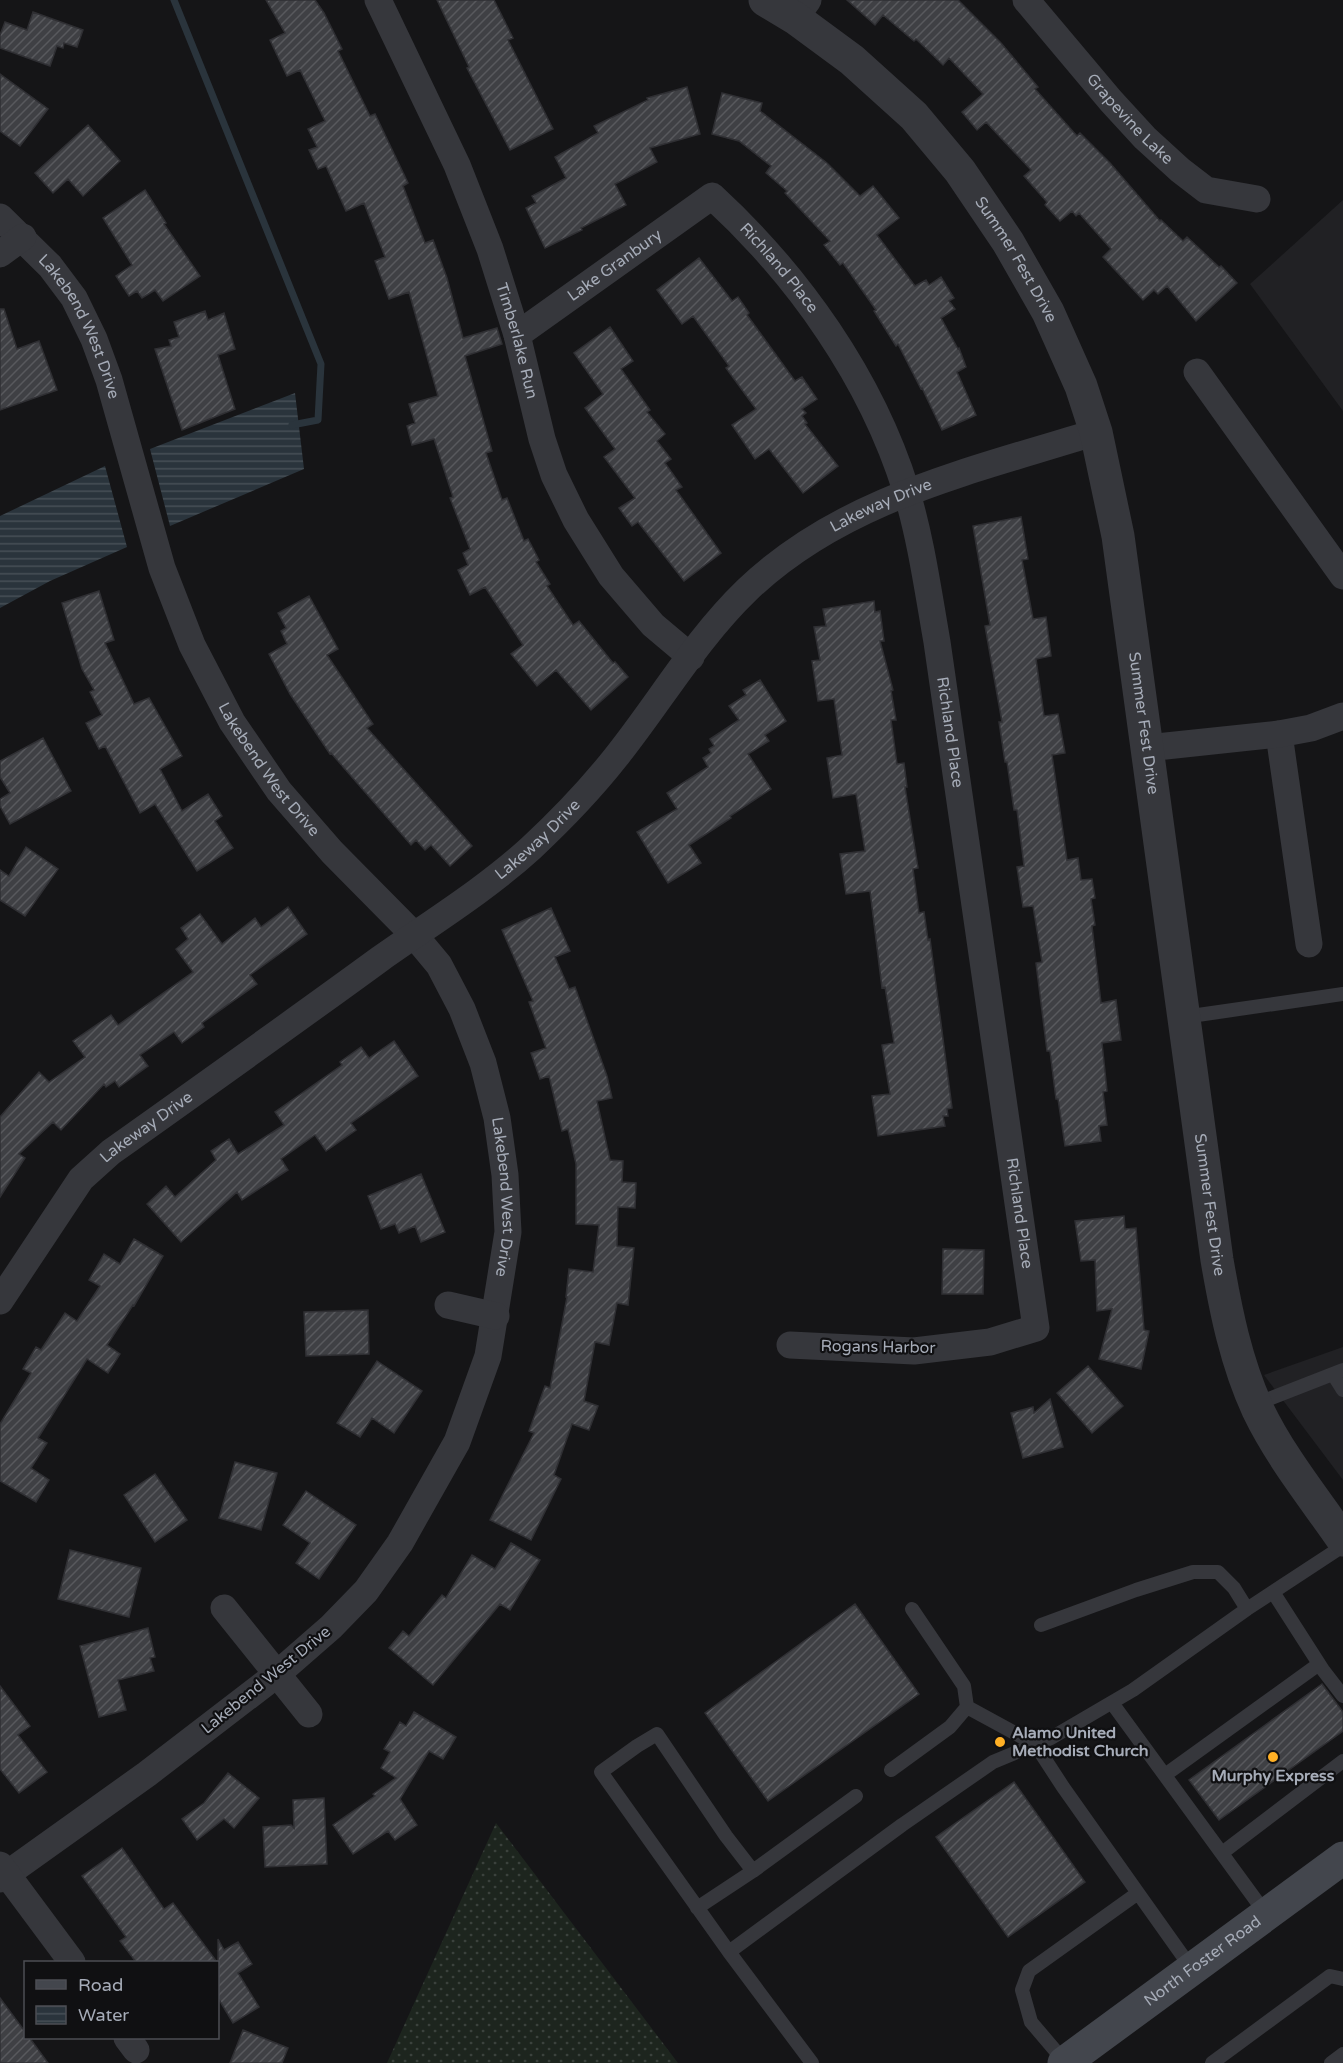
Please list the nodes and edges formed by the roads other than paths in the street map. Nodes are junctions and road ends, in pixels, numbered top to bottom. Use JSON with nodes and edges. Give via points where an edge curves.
{"nodes":[{"id":1,"x":378,"y":0,"type":"edge"},
{"id":2,"x":765,"y":0,"type":"edge"},
{"id":3,"x":1026,"y":0,"type":"edge"},
{"id":4,"x":801,"y":9,"type":"edge"},
{"id":5,"x":712,"y":196,"type":"joint"},
{"id":6,"x":1257,"y":199,"type":"dead end"},
{"id":7,"x":0,"y":217,"type":"edge"},
{"id":8,"x":23,"y":237,"type":"junction"},
{"id":9,"x":0,"y":254,"type":"edge"},
{"id":10,"x":517,"y":335,"type":"junction"},
{"id":11,"x":1197,"y":372,"type":"dead end"},
{"id":12,"x":1096,"y":432,"type":"junction"},
{"id":13,"x":906,"y":492,"type":"junction"},
{"id":14,"x":1343,"y":576,"type":"edge"},
{"id":15,"x":691,"y":657,"type":"junction"},
{"id":16,"x":1343,"y":716,"type":"edge"},
{"id":17,"x":1279,"y":734,"type":"junction"},
{"id":18,"x":1147,"y":748,"type":"junction"},
{"id":19,"x":414,"y":935,"type":"junction"},
{"id":20,"x":1309,"y":945,"type":"dead end"},
{"id":21,"x":1343,"y":994,"type":"edge"},
{"id":22,"x":1184,"y":1017,"type":"junction"},
{"id":23,"x":0,"y":1300,"type":"edge"},
{"id":24,"x":448,"y":1305,"type":"dead end"},
{"id":25,"x":496,"y":1317,"type":"junction"},
{"id":26,"x":1036,"y":1328,"type":"joint"},
{"id":27,"x":790,"y":1345,"type":"dead end"},
{"id":28,"x":1338,"y":1372,"type":"edge"},
{"id":29,"x":1343,"y":1390,"type":"edge"},
{"id":30,"x":1256,"y":1404,"type":"junction"},
{"id":31,"x":1343,"y":1540,"type":"edge"},
{"id":32,"x":1343,"y":1546,"type":"edge"},
{"id":33,"x":1273,"y":1592,"type":"junction"},
{"id":34,"x":224,"y":1608,"type":"dead end"},
{"id":35,"x":912,"y":1610,"type":"dead end"},
{"id":36,"x":1247,"y":1610,"type":"junction"},
{"id":37,"x":1041,"y":1625,"type":"dead end"},
{"id":38,"x":1319,"y":1664,"type":"junction"},
{"id":39,"x":276,"y":1675,"type":"junction"},
{"id":40,"x":1343,"y":1696,"type":"edge"},
{"id":41,"x":1112,"y":1702,"type":"junction"},
{"id":42,"x":967,"y":1707,"type":"junction"},
{"id":43,"x":309,"y":1714,"type":"dead end"},
{"id":44,"x":1035,"y":1744,"type":"junction"},
{"id":45,"x":1343,"y":1761,"type":"edge"},
{"id":46,"x":891,"y":1770,"type":"dead end"},
{"id":47,"x":1165,"y":1775,"type":"junction"},
{"id":48,"x":856,"y":1796,"type":"dead end"},
{"id":49,"x":1222,"y":1853,"type":"junction"},
{"id":50,"x":1343,"y":1858,"type":"edge"},
{"id":51,"x":753,"y":1871,"type":"junction"},
{"id":52,"x":2,"y":1873,"type":"edge"},
{"id":53,"x":1138,"y":1893,"type":"junction"},
{"id":54,"x":697,"y":1908,"type":"junction"},
{"id":55,"x":1266,"y":1914,"type":"junction"},
{"id":56,"x":729,"y":1952,"type":"junction"},
{"id":57,"x":71,"y":1961,"type":"edge"},
{"id":58,"x":1192,"y":1969,"type":"junction"},
{"id":59,"x":1343,"y":1979,"type":"edge"},
{"id":60,"x":1343,"y":2054,"type":"edge"},
{"id":61,"x":812,"y":2063,"type":"edge"},
{"id":62,"x":1064,"y":2063,"type":"edge"},
{"id":63,"x":1212,"y":2063,"type":"edge"},
{"id":64,"x":1331,"y":2063,"type":"edge"}],
"edges":[{"from":1,"to":10,"type":"street","name":"Timberlake Run","via":[[457,165],[490,249]]},
{"from":2,"to":4,"type":"street","name":"Summer Fest Drive"},
{"from":3,"to":6,"type":"street","name":"Grapevine Lake","via":[[1111,101],[1180,170],[1206,190]]},
{"from":4,"to":12,"type":"street","name":"Summer Fest Drive","via":[[914,116],[960,171],[1008,242],[1048,312],[1082,386]]},
{"from":5,"to":10,"type":"street","name":"Lake Granbury"},
{"from":5,"to":13,"type":"street","name":"Richland Place","via":[[767,251],[850,365],[874,409]]},
{"from":7,"to":8,"type":"street","name":"Lakebend West Drive"},
{"from":8,"to":9,"type":"street"},
{"from":8,"to":19,"type":"street","name":"Lakebend West Drive","via":[[74,298],[94,339],[162,568],[192,645],[232,722],[279,791],[332,852]]},
{"from":10,"to":15,"type":"street","name":"Timberlake Run","via":[[542,439],[576,520],[611,576],[653,625]]},
{"from":11,"to":14,"type":"street"},
{"from":12,"to":13,"type":"street","name":"Lakeway Drive"},
{"from":12,"to":18,"type":"street","name":"Summer Fest Drive","via":[[1118,536]]},
{"from":13,"to":15,"type":"street","name":"Lakeway Drive","via":[[830,529],[773,567],[745,592]]},
{"from":13,"to":26,"type":"street","name":"Richland Place","via":[[937,642]]},
{"from":15,"to":19,"type":"street","name":"Lakeway Drive","via":[[616,757],[554,825],[469,898]]},
{"from":16,"to":17,"type":"street"},
{"from":17,"to":18,"type":"street"},
{"from":17,"to":20,"type":"street"},
{"from":18,"to":22,"type":"street","name":"Summer Fest Drive"},
{"from":19,"to":23,"type":"street","name":"Lakeway Drive","via":[[111,1152],[81,1179]]},
{"from":19,"to":25,"type":"street","name":"Lakebend West Drive","via":[[439,965],[462,1009],[483,1063],[497,1118],[506,1174],[508,1232]]},
{"from":21,"to":22,"type":"lane"},
{"from":22,"to":30,"type":"street","name":"Summer Fest Drive","via":[[1228,1324]]},
{"from":24,"to":25,"type":"street"},
{"from":25,"to":39,"type":"street","name":"Lakebend West Drive","via":[[488,1356],[457,1442],[400,1543],[366,1591]]},
{"from":26,"to":27,"type":"street","name":"Rogans Harbor","via":[[990,1342],[914,1351]]},
{"from":28,"to":29,"type":"lane"},
{"from":28,"to":30,"type":"lane"},
{"from":30,"to":31,"type":"street","name":"Summer Fest Drive","via":[[1280,1449]]},
{"from":32,"to":33,"type":"lane"},
{"from":33,"to":36,"type":"lane"},
{"from":33,"to":38,"type":"lane"},
{"from":34,"to":39,"type":"street"},
{"from":35,"to":42,"type":"lane","via":[[964,1686]]},
{"from":36,"to":37,"type":"lane","via":[[1234,1588],[1218,1572],[1193,1572]]},
{"from":36,"to":41,"type":"lane"},
{"from":38,"to":40,"type":"lane"},
{"from":38,"to":47,"type":"lane"},
{"from":39,"to":43,"type":"street"},
{"from":39,"to":52,"type":"street","name":"Lakebend West Drive","via":[[147,1774]]},
{"from":41,"to":44,"type":"lane"},
{"from":41,"to":47,"type":"lane"},
{"from":42,"to":44,"type":"lane"},
{"from":42,"to":46,"type":"lane","via":[[950,1727]]},
{"from":44,"to":53,"type":"lane"},
{"from":44,"to":56,"type":"lane","via":[[993,1762]]},
{"from":45,"to":49,"type":"lane"},
{"from":47,"to":49,"type":"lane"},
{"from":48,"to":51,"type":"lane"},
{"from":49,"to":55,"type":"lane"},
{"from":50,"to":55,"type":"main road","name":"North Foster Road"},
{"from":51,"to":54,"type":"lane"},
{"from":51,"to":54,"type":"lane","via":[[657,1734],[637,1746],[601,1772]]},
{"from":52,"to":57,"type":"street"},
{"from":53,"to":58,"type":"lane"},
{"from":53,"to":62,"type":"lane","via":[[1029,1971],[1022,1990],[1031,2022]]},
{"from":54,"to":56,"type":"lane"},
{"from":55,"to":58,"type":"main road","name":"North Foster Road"},
{"from":56,"to":61,"type":"lane"},
{"from":58,"to":62,"type":"main road","name":"North Foster Road"},
{"from":59,"to":63,"type":"lane","via":[[1330,1976]]},
{"from":60,"to":64,"type":"lane"}]}
